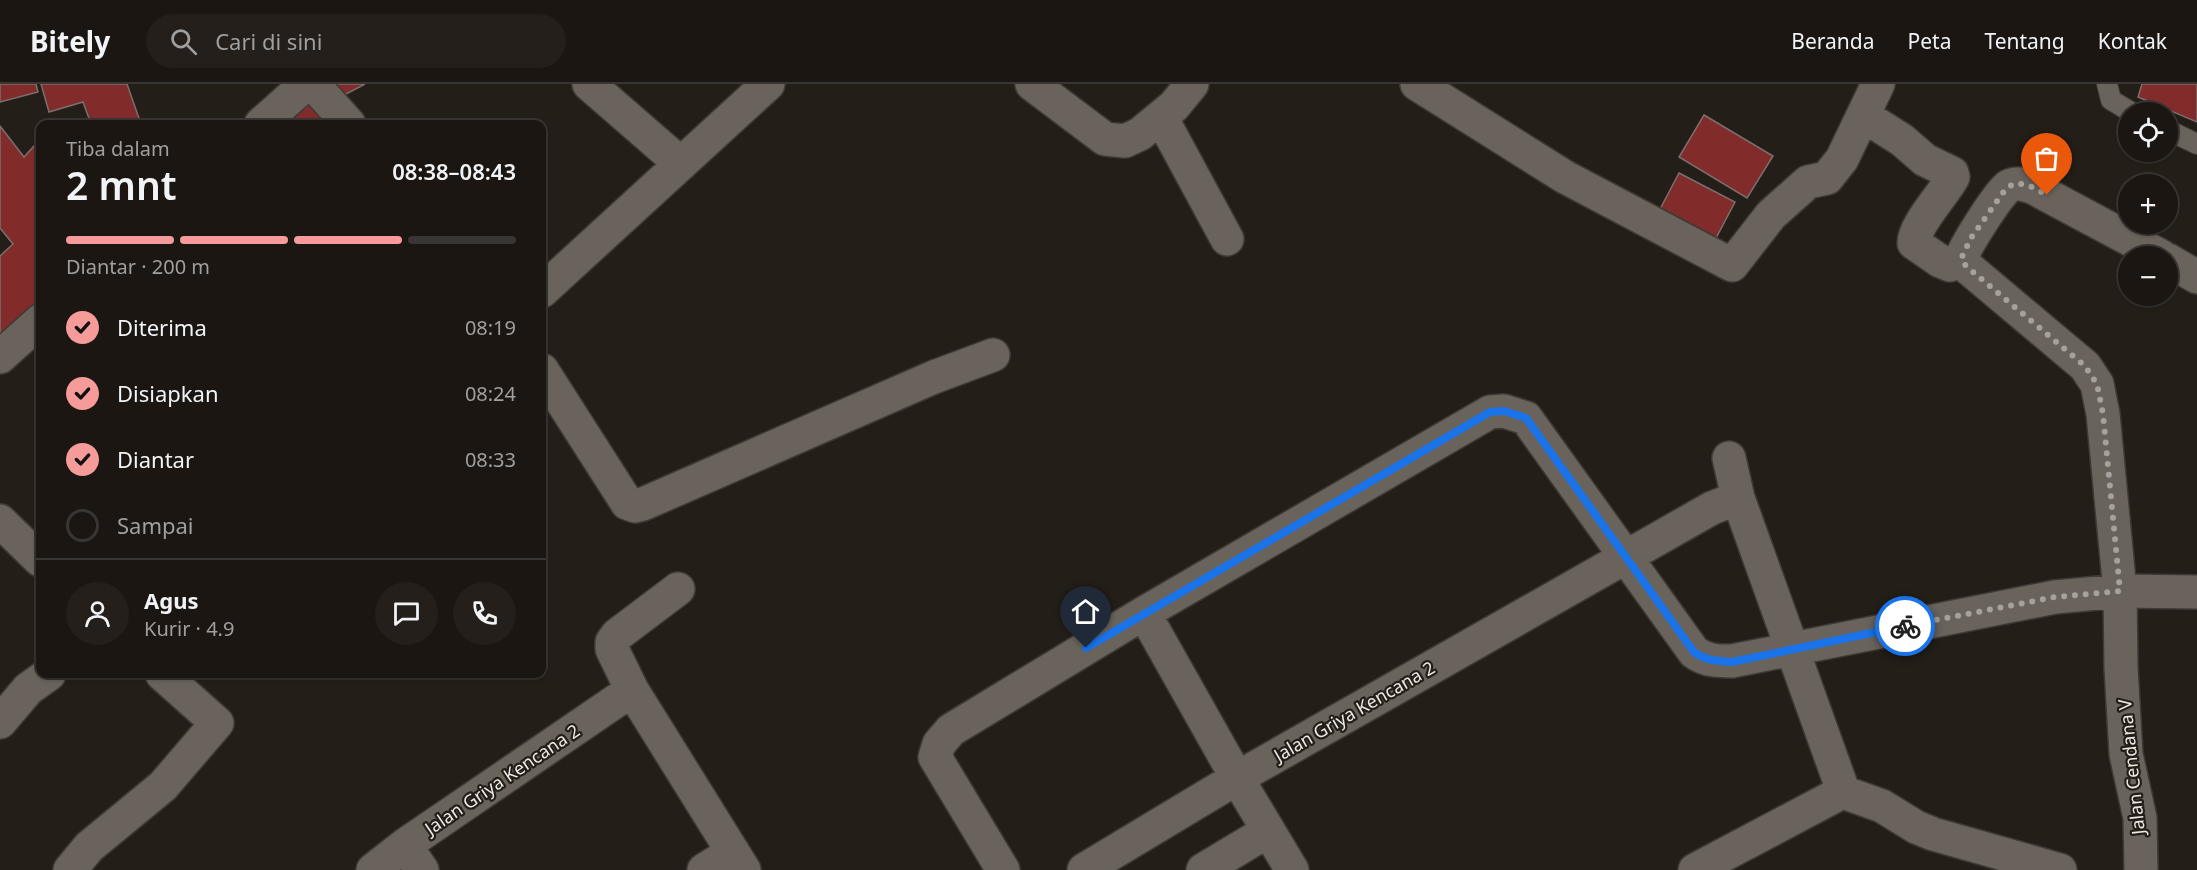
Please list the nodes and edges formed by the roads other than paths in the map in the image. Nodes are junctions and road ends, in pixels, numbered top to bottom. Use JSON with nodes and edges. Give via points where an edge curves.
{"nodes":[{"id":1,"x":306,"y":84,"type":"edge"},
{"id":2,"x":313,"y":84,"type":"edge"},
{"id":3,"x":589,"y":84,"type":"edge"},
{"id":4,"x":768,"y":84,"type":"edge"},
{"id":5,"x":1032,"y":84,"type":"edge"},
{"id":6,"x":1192,"y":84,"type":"edge"},
{"id":7,"x":1417,"y":84,"type":"edge"},
{"id":8,"x":1878,"y":84,"type":"edge"},
{"id":9,"x":2107,"y":84,"type":"edge"},
{"id":10,"x":2118,"y":104,"type":"edge"},
{"id":11,"x":1864,"y":116,"type":"junction"},
{"id":12,"x":1161,"y":117,"type":"junction"},
{"id":13,"x":266,"y":120,"type":"edge"},
{"id":14,"x":345,"y":120,"type":"edge"},
{"id":15,"x":2178,"y":135,"type":"edge"},
{"id":16,"x":2197,"y":144,"type":"edge"},
{"id":17,"x":681,"y":164,"type":"junction"},
{"id":18,"x":1227,"y":239,"type":"dead end"},
{"id":19,"x":2142,"y":246,"type":"edge"},
{"id":20,"x":1961,"y":259,"type":"junction"},
{"id":21,"x":2178,"y":266,"type":"edge"},
{"id":22,"x":2197,"y":277,"type":"edge"},
{"id":23,"x":546,"y":287,"type":"edge"},
{"id":24,"x":36,"y":325,"type":"edge"},
{"id":25,"x":993,"y":355,"type":"dead end"},
{"id":26,"x":0,"y":357,"type":"edge"},
{"id":27,"x":546,"y":376,"type":"edge"},
{"id":28,"x":1729,"y":458,"type":"dead end"},
{"id":29,"x":1738,"y":498,"type":"junction"},
{"id":30,"x":0,"y":521,"type":"edge"},
{"id":31,"x":36,"y":556,"type":"edge"},
{"id":32,"x":1627,"y":557,"type":"junction"},
{"id":33,"x":678,"y":589,"type":"dead end"},
{"id":34,"x":2120,"y":591,"type":"junction"},
{"id":35,"x":2197,"y":592,"type":"edge"},
{"id":36,"x":1144,"y":613,"type":"junction"},
{"id":37,"x":1794,"y":649,"type":"junction"},
{"id":38,"x":43,"y":678,"type":"edge"},
{"id":39,"x":166,"y":678,"type":"edge"},
{"id":40,"x":632,"y":690,"type":"junction"},
{"id":41,"x":0,"y":722,"type":"edge"},
{"id":42,"x":1237,"y":778,"type":"junction"},
{"id":43,"x":1840,"y":791,"type":"junction"},
{"id":44,"x":1268,"y":831,"type":"junction"},
{"id":45,"x":413,"y":857,"type":"edge"},
{"id":46,"x":739,"y":861,"type":"edge"},
{"id":47,"x":70,"y":870,"type":"edge"},
{"id":48,"x":373,"y":870,"type":"edge"},
{"id":49,"x":704,"y":870,"type":"edge"},
{"id":50,"x":1003,"y":870,"type":"edge"},
{"id":51,"x":1084,"y":870,"type":"edge"},
{"id":52,"x":1203,"y":870,"type":"edge"},
{"id":53,"x":1292,"y":870,"type":"edge"},
{"id":54,"x":1695,"y":870,"type":"edge"},
{"id":55,"x":2060,"y":870,"type":"edge"},
{"id":56,"x":2141,"y":870,"type":"edge"}],
"edges":[{"from":1,"to":13,"type":"street"},
{"from":2,"to":14,"type":"street"},
{"from":3,"to":17,"type":"street"},
{"from":4,"to":17,"type":"street"},
{"from":5,"to":12,"type":"street","via":[[1105,139],[1125,141]]},
{"from":6,"to":12,"type":"street"},
{"from":7,"to":11,"type":"street","via":[[1565,177],[1732,265],[1771,215],[1808,182],[1827,178],[1842,159]]},
{"from":8,"to":11,"type":"street"},
{"from":9,"to":10,"type":"lane","via":[[2111,100]]},
{"from":11,"to":20,"type":"street","via":[[1925,160],[1952,173],[1914,243],[1950,265]]},
{"from":12,"to":18,"type":"street"},
{"from":15,"to":16,"type":"lane"},
{"from":17,"to":23,"type":"street"},
{"from":19,"to":20,"type":"street","via":[[2018,183],[2007,187]]},
{"from":20,"to":34,"type":"street","name":"Jalan Cendana V","via":[[2085,366],[2097,384]]},
{"from":21,"to":22,"type":"street"},
{"from":24,"to":26,"type":"street"},
{"from":25,"to":27,"type":"street","via":[[635,506],[627,503]]},
{"from":28,"to":29,"type":"street"},
{"from":29,"to":32,"type":"street","name":"Jalan Griya Kencana 2","via":[[1712,508]]},
{"from":29,"to":37,"type":"street"},
{"from":30,"to":31,"type":"street"},
{"from":32,"to":36,"type":"street","via":[[1526,418],[1504,411],[1490,412]]},
{"from":32,"to":37,"type":"street","via":[[1702,658],[1732,662]]},
{"from":32,"to":42,"type":"street","name":"Jalan Griya Kencana 2"},
{"from":33,"to":40,"type":"street","via":[[612,642]]},
{"from":34,"to":35,"type":"street"},
{"from":34,"to":37,"type":"street","via":[[2055,597]]},
{"from":34,"to":56,"type":"street","name":"Jalan Cendana V","via":[[2126,754],[2140,818]]},
{"from":36,"to":42,"type":"street"},
{"from":36,"to":50,"type":"street","via":[[951,730],[939,744],[935,757]]},
{"from":37,"to":43,"type":"street"},
{"from":38,"to":41,"type":"street","via":[[28,689]]},
{"from":39,"to":47,"type":"street","via":[[217,723],[163,786],[89,847]]},
{"from":40,"to":45,"type":"street","name":"Jalan Griya Kencana 2"},
{"from":40,"to":46,"type":"street"},
{"from":42,"to":44,"type":"street"},
{"from":42,"to":51,"type":"street","name":"Jalan Griya Kencana 2"},
{"from":43,"to":54,"type":"street"},
{"from":43,"to":55,"type":"street","via":[[1882,806],[1933,834]]},
{"from":44,"to":52,"type":"street"},
{"from":44,"to":53,"type":"street"},
{"from":45,"to":48,"type":"street","name":"Jalan Griya Kencana 2"},
{"from":46,"to":49,"type":"street"}]}
